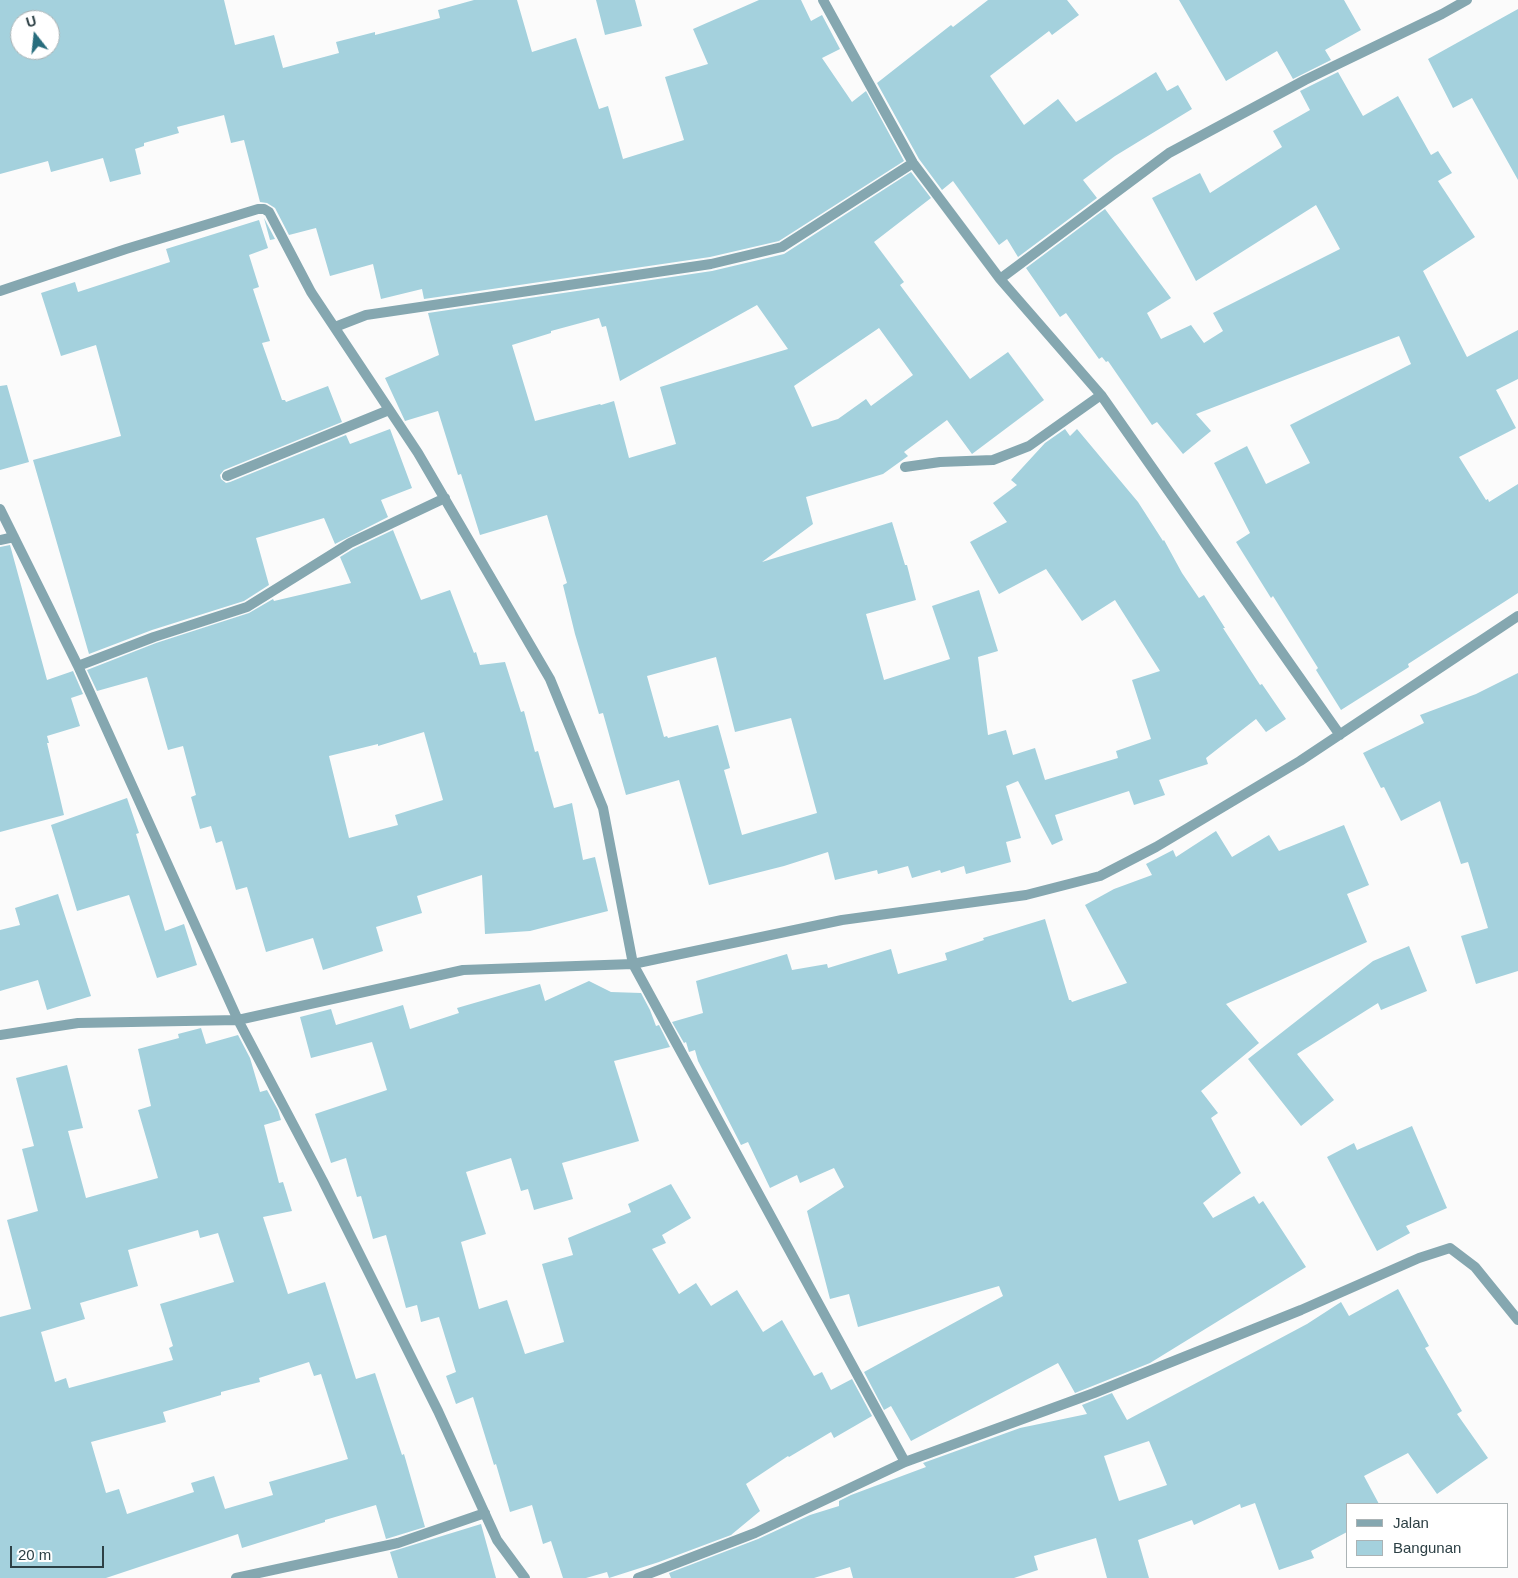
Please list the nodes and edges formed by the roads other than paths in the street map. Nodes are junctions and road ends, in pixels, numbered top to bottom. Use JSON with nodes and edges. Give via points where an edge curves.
{"nodes":[{"id":1,"x":823,"y":0,"type":"edge"},
{"id":2,"x":1467,"y":0,"type":"edge"},
{"id":3,"x":913,"y":163,"type":"junction"},
{"id":4,"x":1000,"y":279,"type":"junction"},
{"id":5,"x":0,"y":292,"type":"edge"},
{"id":6,"x":334,"y":327,"type":"junction"},
{"id":7,"x":1101,"y":395,"type":"junction"},
{"id":8,"x":390,"y":410,"type":"junction"},
{"id":9,"x":906,"y":467,"type":"dead end"},
{"id":10,"x":227,"y":476,"type":"dead end"},
{"id":11,"x":445,"y":498,"type":"junction"},
{"id":12,"x":0,"y":509,"type":"edge"},
{"id":13,"x":14,"y":537,"type":"junction"},
{"id":14,"x":0,"y":540,"type":"edge"},
{"id":15,"x":1518,"y":616,"type":"edge"},
{"id":16,"x":78,"y":666,"type":"junction"},
{"id":17,"x":1340,"y":735,"type":"junction"},
{"id":18,"x":633,"y":964,"type":"junction"},
{"id":19,"x":238,"y":1020,"type":"junction"},
{"id":20,"x":0,"y":1035,"type":"edge"},
{"id":21,"x":1518,"y":1320,"type":"edge"},
{"id":22,"x":905,"y":1462,"type":"junction"},
{"id":23,"x":485,"y":1513,"type":"junction"},
{"id":24,"x":236,"y":1578,"type":"edge"},
{"id":25,"x":525,"y":1578,"type":"edge"},
{"id":26,"x":638,"y":1578,"type":"edge"}],
"edges":[{"from":1,"to":3,"type":"street"},
{"from":2,"to":4,"type":"street","via":[[1305,80],[1169,153]]},
{"from":3,"to":4,"type":"street"},
{"from":3,"to":6,"type":"street","via":[[782,247],[711,264],[366,315]]},
{"from":4,"to":7,"type":"street"},
{"from":5,"to":6,"type":"street","via":[[126,249],[264,209],[269,212],[311,292]]},
{"from":6,"to":8,"type":"street"},
{"from":7,"to":9,"type":"street","via":[[1029,446],[993,460]]},
{"from":7,"to":17,"type":"street"},
{"from":8,"to":10,"type":"street"},
{"from":8,"to":11,"type":"street"},
{"from":11,"to":16,"type":"street","via":[[350,543],[248,607]]},
{"from":11,"to":18,"type":"street","via":[[550,679],[603,808]]},
{"from":12,"to":13,"type":"street"},
{"from":13,"to":14,"type":"street"},
{"from":13,"to":16,"type":"street"},
{"from":15,"to":17,"type":"street"},
{"from":16,"to":19,"type":"street"},
{"from":17,"to":18,"type":"street","via":[[1164,842],[1100,876],[1026,895],[842,920]]},
{"from":18,"to":19,"type":"street","via":[[463,970]]},
{"from":18,"to":22,"type":"street"},
{"from":19,"to":20,"type":"street","via":[[78,1023]]},
{"from":19,"to":23,"type":"street","via":[[323,1181]]},
{"from":21,"to":22,"type":"street","via":[[1474,1267],[1450,1248],[1094,1393]]},
{"from":22,"to":26,"type":"street","via":[[754,1533]]},
{"from":23,"to":24,"type":"street","via":[[398,1543]]},
{"from":23,"to":25,"type":"street","via":[[497,1540]]}]}
